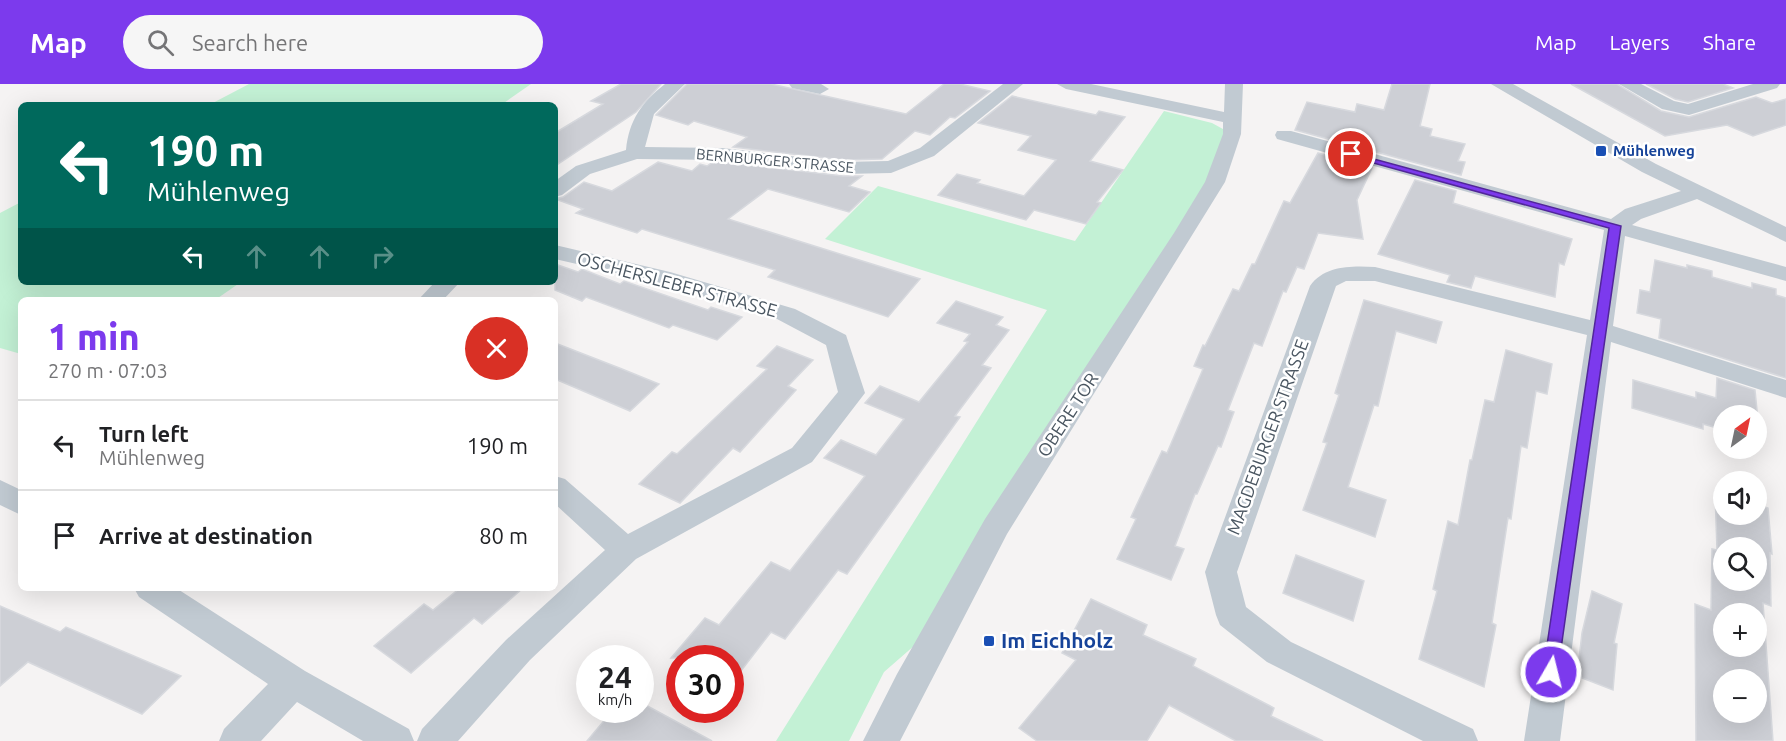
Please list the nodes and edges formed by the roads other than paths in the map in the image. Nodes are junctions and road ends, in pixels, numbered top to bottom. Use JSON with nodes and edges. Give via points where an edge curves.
{"nodes":[{"id":1,"x":676,"y":84,"type":"edge"},
{"id":2,"x":798,"y":84,"type":"edge"},
{"id":3,"x":1014,"y":84,"type":"edge"},
{"id":4,"x":1066,"y":84,"type":"edge"},
{"id":5,"x":1234,"y":84,"type":"edge"},
{"id":6,"x":1500,"y":84,"type":"edge"},
{"id":7,"x":1628,"y":84,"type":"edge"},
{"id":8,"x":1772,"y":84,"type":"edge"},
{"id":9,"x":820,"y":89,"type":"dead end"},
{"id":10,"x":1233,"y":119,"type":"junction"},
{"id":11,"x":1284,"y":135,"type":"dead end"},
{"id":12,"x":635,"y":153,"type":"junction"},
{"id":13,"x":558,"y":189,"type":"edge"},
{"id":14,"x":1696,"y":193,"type":"junction"},
{"id":15,"x":1615,"y":226,"type":"junction"},
{"id":16,"x":1786,"y":236,"type":"edge"},
{"id":17,"x":558,"y":253,"type":"edge"},
{"id":18,"x":1786,"y":274,"type":"edge"},
{"id":19,"x":445,"y":285,"type":"edge"},
{"id":20,"x":433,"y":297,"type":"edge"},
{"id":21,"x":1599,"y":330,"type":"junction"},
{"id":22,"x":1786,"y":389,"type":"edge"},
{"id":23,"x":558,"y":490,"type":"edge"},
{"id":24,"x":0,"y":491,"type":"edge"},
{"id":25,"x":18,"y":502,"type":"edge"},
{"id":26,"x":625,"y":550,"type":"junction"},
{"id":27,"x":155,"y":591,"type":"edge"},
{"id":28,"x":293,"y":682,"type":"junction"},
{"id":29,"x":237,"y":741,"type":"edge"},
{"id":30,"x":396,"y":741,"type":"edge"},
{"id":31,"x":435,"y":741,"type":"edge"},
{"id":32,"x":881,"y":741,"type":"edge"},
{"id":33,"x":1460,"y":741,"type":"edge"},
{"id":34,"x":1542,"y":741,"type":"edge"}],
"edges":[{"from":1,"to":12,"type":"street","via":[[651,103],[637,128]]},
{"from":2,"to":9,"type":"street"},
{"from":3,"to":12,"type":"street","name":"BERNBURGER STRASSE","via":[[927,152],[891,166],[843,168],[722,154]]},
{"from":4,"to":10,"type":"street"},
{"from":5,"to":10,"type":"street","name":"OBERE TOR"},
{"from":6,"to":14,"type":"street"},
{"from":7,"to":8,"type":"street","via":[[1668,105],[1689,110]]},
{"from":10,"to":32,"type":"street","name":"OBERE TOR","via":[[1232,134],[1215,182],[996,527]]},
{"from":11,"to":15,"type":"street"},
{"from":12,"to":13,"type":"street","name":"BERNBURGER STRASSE","via":[[583,170]]},
{"from":14,"to":15,"type":"street","via":[[1633,214]]},
{"from":14,"to":16,"type":"street"},
{"from":15,"to":18,"type":"street"},
{"from":15,"to":21,"type":"street"},
{"from":17,"to":26,"type":"street","name":"OSCHERSLEBER STRASSE","via":[[662,277],[786,314],[837,342],[852,393],[802,455]]},
{"from":19,"to":20,"type":"street"},
{"from":21,"to":22,"type":"street","name":"MAGDEBURGER STRASSE"},
{"from":21,"to":33,"type":"street","name":"MAGDEBURGER STRASSE","via":[[1375,274],[1332,276],[1322,286],[1221,572],[1232,615],[1278,652]]},
{"from":21,"to":34,"type":"street"},
{"from":23,"to":26,"type":"street"},
{"from":24,"to":25,"type":"street"},
{"from":26,"to":31,"type":"street","name":"OSCHERSLEBER STRASSE","via":[[518,650]]},
{"from":27,"to":28,"type":"street"},
{"from":28,"to":29,"type":"street"},
{"from":28,"to":30,"type":"street"}]}
